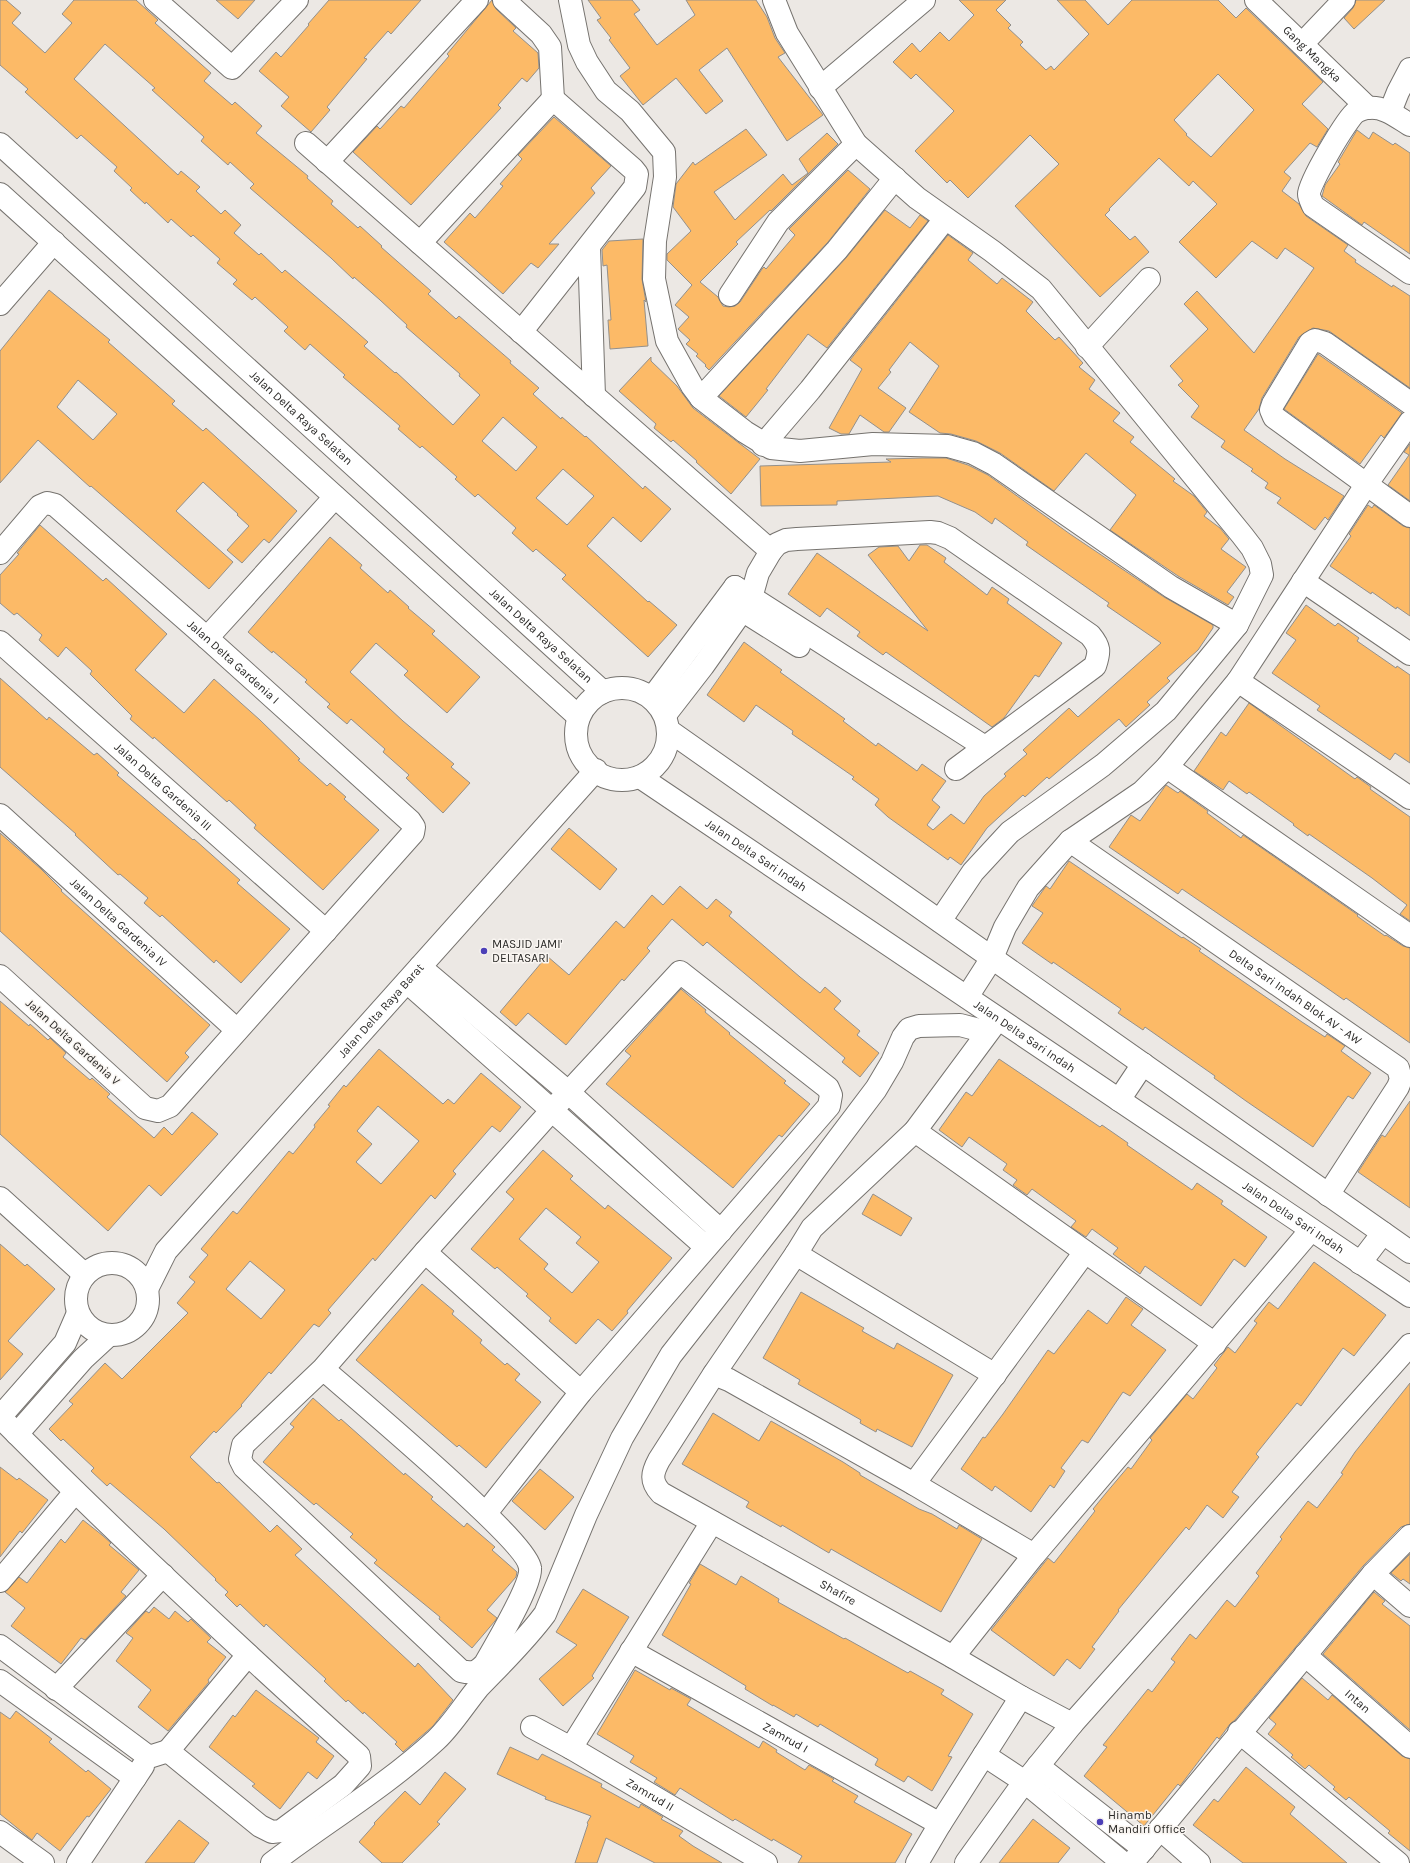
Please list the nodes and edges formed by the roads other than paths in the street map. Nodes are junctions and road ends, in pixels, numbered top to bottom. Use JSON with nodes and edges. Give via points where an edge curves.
{"nodes":[{"id":1,"x":156,"y":0,"type":"edge"},
{"id":2,"x":297,"y":0,"type":"edge"},
{"id":3,"x":477,"y":0,"type":"edge"},
{"id":4,"x":504,"y":0,"type":"edge"},
{"id":5,"x":570,"y":0,"type":"edge"},
{"id":6,"x":774,"y":0,"type":"edge"},
{"id":7,"x":924,"y":0,"type":"edge"},
{"id":8,"x":1256,"y":0,"type":"edge"},
{"id":9,"x":1344,"y":0,"type":"edge"},
{"id":10,"x":1302,"y":44,"type":"junction"},
{"id":11,"x":1410,"y":69,"type":"edge"},
{"id":12,"x":820,"y":88,"type":"junction"},
{"id":13,"x":553,"y":99,"type":"junction"},
{"id":14,"x":1368,"y":108,"type":"junction"},
{"id":15,"x":1390,"y":112,"type":"junction"},
{"id":16,"x":1410,"y":125,"type":"edge"},
{"id":17,"x":306,"y":143,"type":"dead end"},
{"id":18,"x":0,"y":144,"type":"edge"},
{"id":19,"x":856,"y":144,"type":"junction"},
{"id":20,"x":327,"y":162,"type":"junction"},
{"id":21,"x":895,"y":178,"type":"junction"},
{"id":22,"x":0,"y":194,"type":"edge"},
{"id":23,"x":945,"y":219,"type":"junction"},
{"id":24,"x":54,"y":242,"type":"junction"},
{"id":25,"x":420,"y":243,"type":"junction"},
{"id":26,"x":589,"y":247,"type":"junction"},
{"id":27,"x":1410,"y":273,"type":"edge"},
{"id":28,"x":1149,"y":279,"type":"dead end"},
{"id":29,"x":730,"y":295,"type":"dead end"},
{"id":30,"x":0,"y":304,"type":"edge"},
{"id":31,"x":521,"y":332,"type":"junction"},
{"id":32,"x":1087,"y":348,"type":"junction"},
{"id":33,"x":594,"y":396,"type":"junction"},
{"id":34,"x":701,"y":398,"type":"junction"},
{"id":35,"x":1410,"y":403,"type":"edge"},
{"id":36,"x":1410,"y":422,"type":"edge"},
{"id":37,"x":763,"y":445,"type":"junction"},
{"id":38,"x":1366,"y":485,"type":"junction"},
{"id":39,"x":335,"y":497,"type":"junction"},
{"id":40,"x":1410,"y":516,"type":"edge"},
{"id":41,"x":771,"y":551,"type":"junction"},
{"id":42,"x":0,"y":553,"type":"edge"},
{"id":43,"x":1303,"y":581,"type":"junction"},
{"id":44,"x":739,"y":599,"type":"junction"},
{"id":45,"x":1237,"y":625,"type":"junction"},
{"id":46,"x":207,"y":638,"type":"junction"},
{"id":47,"x":0,"y":642,"type":"edge"},
{"id":48,"x":1410,"y":654,"type":"edge"},
{"id":49,"x":1238,"y":681,"type":"junction"},
{"id":50,"x":603,"y":692,"type":"junction"},
{"id":51,"x":652,"y":698,"type":"junction"},
{"id":52,"x":579,"y":718,"type":"junction"},
{"id":53,"x":667,"y":722,"type":"junction"},
{"id":54,"x":979,"y":751,"type":"junction"},
{"id":55,"x":1167,"y":767,"type":"junction"},
{"id":56,"x":956,"y":769,"type":"dead end"},
{"id":57,"x":596,"y":770,"type":"junction"},
{"id":58,"x":640,"y":777,"type":"junction"},
{"id":59,"x":1410,"y":798,"type":"edge"},
{"id":60,"x":0,"y":815,"type":"edge"},
{"id":61,"x":1070,"y":841,"type":"junction"},
{"id":62,"x":940,"y":921,"type":"junction"},
{"id":63,"x":326,"y":931,"type":"junction"},
{"id":64,"x":1410,"y":936,"type":"edge"},
{"id":65,"x":992,"y":958,"type":"junction"},
{"id":66,"x":413,"y":974,"type":"junction"},
{"id":67,"x":0,"y":976,"type":"edge"},
{"id":68,"x":967,"y":998,"type":"junction"},
{"id":69,"x":993,"y":1025,"type":"junction"},
{"id":70,"x":237,"y":1030,"type":"junction"},
{"id":71,"x":1143,"y":1064,"type":"junction"},
{"id":72,"x":568,"y":1092,"type":"junction"},
{"id":73,"x":1119,"y":1100,"type":"junction"},
{"id":74,"x":552,"y":1110,"type":"junction"},
{"id":75,"x":915,"y":1131,"type":"junction"},
{"id":76,"x":1328,"y":1195,"type":"junction"},
{"id":77,"x":0,"y":1198,"type":"edge"},
{"id":78,"x":1311,"y":1230,"type":"junction"},
{"id":79,"x":721,"y":1231,"type":"junction"},
{"id":80,"x":1383,"y":1233,"type":"junction"},
{"id":81,"x":706,"y":1247,"type":"junction"},
{"id":82,"x":166,"y":1252,"type":"junction"},
{"id":83,"x":425,"y":1252,"type":"junction"},
{"id":84,"x":1085,"y":1252,"type":"junction"},
{"id":85,"x":1410,"y":1252,"type":"edge"},
{"id":86,"x":796,"y":1254,"type":"junction"},
{"id":87,"x":1360,"y":1263,"type":"junction"},
{"id":88,"x":131,"y":1267,"type":"junction"},
{"id":89,"x":84,"y":1274,"type":"junction"},
{"id":90,"x":147,"y":1289,"type":"junction"},
{"id":91,"x":1410,"y":1296,"type":"edge"},
{"id":92,"x":78,"y":1313,"type":"junction"},
{"id":93,"x":109,"y":1335,"type":"junction"},
{"id":94,"x":1215,"y":1344,"type":"junction"},
{"id":95,"x":1410,"y":1346,"type":"edge"},
{"id":96,"x":323,"y":1369,"type":"junction"},
{"id":97,"x":714,"y":1374,"type":"junction"},
{"id":98,"x":995,"y":1375,"type":"junction"},
{"id":99,"x":581,"y":1392,"type":"junction"},
{"id":100,"x":0,"y":1417,"type":"edge"},
{"id":101,"x":17,"y":1434,"type":"junction"},
{"id":102,"x":914,"y":1484,"type":"junction"},
{"id":103,"x":75,"y":1492,"type":"junction"},
{"id":104,"x":486,"y":1513,"type":"junction"},
{"id":105,"x":712,"y":1522,"type":"junction"},
{"id":106,"x":1410,"y":1536,"type":"edge"},
{"id":107,"x":1034,"y":1555,"type":"junction"},
{"id":108,"x":1373,"y":1574,"type":"junction"},
{"id":109,"x":163,"y":1575,"type":"junction"},
{"id":110,"x":0,"y":1581,"type":"edge"},
{"id":111,"x":1410,"y":1606,"type":"edge"},
{"id":112,"x":0,"y":1646,"type":"edge"},
{"id":113,"x":631,"y":1651,"type":"junction"},
{"id":114,"x":248,"y":1655,"type":"junction"},
{"id":115,"x":1304,"y":1655,"type":"junction"},
{"id":116,"x":953,"y":1657,"type":"junction"},
{"id":117,"x":0,"y":1681,"type":"edge"},
{"id":118,"x":56,"y":1689,"type":"junction"},
{"id":119,"x":1021,"y":1697,"type":"junction"},
{"id":120,"x":1072,"y":1724,"type":"junction"},
{"id":121,"x":532,"y":1727,"type":"dead end"},
{"id":122,"x":1240,"y":1732,"type":"junction"},
{"id":123,"x":1410,"y":1747,"type":"edge"},
{"id":124,"x":571,"y":1748,"type":"junction"},
{"id":125,"x":158,"y":1754,"type":"junction"},
{"id":126,"x":984,"y":1754,"type":"junction"},
{"id":127,"x":1031,"y":1774,"type":"junction"},
{"id":128,"x":135,"y":1778,"type":"junction"},
{"id":129,"x":940,"y":1824,"type":"junction"},
{"id":130,"x":1160,"y":1828,"type":"junction"},
{"id":131,"x":0,"y":1832,"type":"edge"},
{"id":132,"x":1138,"y":1856,"type":"edge"},
{"id":133,"x":43,"y":1863,"type":"edge"},
{"id":134,"x":78,"y":1863,"type":"edge"},
{"id":135,"x":272,"y":1863,"type":"edge"},
{"id":136,"x":766,"y":1863,"type":"edge"},
{"id":137,"x":917,"y":1863,"type":"edge"},
{"id":138,"x":966,"y":1863,"type":"edge"},
{"id":139,"x":1123,"y":1863,"type":"edge"},
{"id":140,"x":1199,"y":1863,"type":"edge"},
{"id":141,"x":1398,"y":1863,"type":"edge"}],
"edges":[{"from":1,"to":2,"type":"street","via":[[232,68]]},
{"from":3,"to":20,"type":"street"},
{"from":4,"to":13,"type":"street","via":[[541,34],[550,47]]},
{"from":5,"to":34,"type":"street","via":[[579,45],[587,62],[606,91],[630,111],[664,152],[665,177],[655,241],[654,279],[667,341]]},
{"from":6,"to":12,"type":"street","via":[[787,33]]},
{"from":7,"to":12,"type":"street"},
{"from":8,"to":10,"type":"street","name":"Gang Mangka"},
{"from":9,"to":10,"type":"street"},
{"from":10,"to":14,"type":"street","name":"Gang Mangka"},
{"from":11,"to":15,"type":"street"},
{"from":12,"to":19,"type":"street"},
{"from":13,"to":25,"type":"street"},
{"from":13,"to":26,"type":"street","via":[[637,174],[635,187]]},
{"from":14,"to":15,"type":"street"},
{"from":14,"to":27,"type":"street","via":[[1357,111],[1346,124],[1315,177],[1309,195],[1313,206]]},
{"from":15,"to":16,"type":"street"},
{"from":17,"to":20,"type":"street"},
{"from":18,"to":50,"type":"street","name":"Jalan Delta Raya Selatan"},
{"from":19,"to":21,"type":"street"},
{"from":19,"to":29,"type":"street","via":[[778,222]]},
{"from":20,"to":25,"type":"street"},
{"from":21,"to":23,"type":"street"},
{"from":21,"to":34,"type":"street","via":[[837,250]]},
{"from":22,"to":24,"type":"street"},
{"from":23,"to":32,"type":"street","via":[[1041,289]]},
{"from":23,"to":37,"type":"street","via":[[810,390]]},
{"from":24,"to":30,"type":"street"},
{"from":24,"to":39,"type":"street"},
{"from":25,"to":31,"type":"street"},
{"from":26,"to":31,"type":"street"},
{"from":26,"to":33,"type":"street"},
{"from":28,"to":32,"type":"street"},
{"from":31,"to":33,"type":"street"},
{"from":32,"to":45,"type":"street","via":[[1252,548],[1262,575]]},
{"from":33,"to":41,"type":"street"},
{"from":34,"to":37,"type":"street"},
{"from":35,"to":38,"type":"street","via":[[1325,343],[1315,340],[1310,343],[1273,404],[1271,410],[1274,417]]},
{"from":36,"to":38,"type":"street"},
{"from":37,"to":45,"type":"street","via":[[800,451],[873,444],[948,446],[973,453],[994,464],[1171,587]]},
{"from":38,"to":40,"type":"street"},
{"from":38,"to":43,"type":"street"},
{"from":39,"to":46,"type":"street"},
{"from":39,"to":52,"type":"street"},
{"from":41,"to":44,"type":"street"},
{"from":41,"to":54,"type":"street","via":[[777,544],[786,540],[938,533],[950,538],[1090,635],[1098,644],[1099,655],[1095,666]]},
{"from":42,"to":46,"type":"street","name":"Jalan Delta Gardenia I","via":[[40,506],[47,503],[55,505]]},
{"from":43,"to":48,"type":"street"},
{"from":43,"to":49,"type":"street"},
{"from":44,"to":51,"type":"street"},
{"from":44,"to":53,"type":"street","via":[[703,666]]},
{"from":44,"to":54,"type":"street"},
{"from":45,"to":62,"type":"street","via":[[1166,711],[1103,765],[1010,832],[973,872]]},
{"from":46,"to":63,"type":"street","name":"Jalan Delta Gardenia I","via":[[414,827],[413,833]]},
{"from":47,"to":63,"type":"street","name":"Jalan Delta Gardenia III"},
{"from":49,"to":55,"type":"street"},
{"from":49,"to":59,"type":"street"},
{"from":50,"to":51,"type":"street","via":[[627,688],[639,690]]},
{"from":50,"to":52,"type":"street","via":[[592,698]]},
{"from":51,"to":53,"type":"street"},
{"from":52,"to":57,"type":"street","via":[[576,741],[586,763]]},
{"from":53,"to":58,"type":"street","via":[[666,750],[652,770]]},
{"from":53,"to":62,"type":"street"},
{"from":54,"to":56,"type":"street"},
{"from":55,"to":61,"type":"street","via":[[1142,792]]},
{"from":55,"to":64,"type":"street"},
{"from":57,"to":58,"type":"street","via":[[606,777],[618,780]]},
{"from":57,"to":66,"type":"street","name":"Jalan Delta Raya Barat"},
{"from":58,"to":68,"type":"street","name":"Jalan Delta Sari Indah"},
{"from":60,"to":70,"type":"street","name":"Jalan Delta Gardenia IV"},
{"from":61,"to":65,"type":"street","via":[[1028,888],[1005,928]]},
{"from":61,"to":76,"type":"street","name":"Delta Sari Indah Blok AV - AW","via":[[1398,1068],[1401,1078],[1398,1087]]},
{"from":62,"to":65,"type":"street"},
{"from":63,"to":70,"type":"street"},
{"from":65,"to":68,"type":"street"},
{"from":65,"to":71,"type":"street"},
{"from":66,"to":72,"type":"street"},
{"from":66,"to":74,"type":"street"},
{"from":66,"to":82,"type":"street","name":"Jalan Delta Raya Barat"},
{"from":67,"to":70,"type":"street","name":"Jalan Delta Gardenia V","via":[[145,1108],[158,1111],[170,1106]]},
{"from":68,"to":69,"type":"street","name":"Jalan Delta Sari Indah"},
{"from":69,"to":73,"type":"street","name":"Jalan Delta Sari Indah"},
{"from":69,"to":75,"type":"street"},
{"from":69,"to":135,"type":"street","via":[[919,1026],[908,1029],[876,1088],[671,1355],[622,1438],[586,1515],[545,1614],[436,1740],[400,1770]]},
{"from":71,"to":73,"type":"street"},
{"from":71,"to":76,"type":"street"},
{"from":72,"to":74,"type":"street"},
{"from":72,"to":79,"type":"street"},
{"from":72,"to":79,"type":"street","via":[[680,972],[828,1088],[831,1095],[829,1106]]},
{"from":73,"to":78,"type":"street","name":"Jalan Delta Sari Indah"},
{"from":74,"to":81,"type":"street"},
{"from":74,"to":83,"type":"street"},
{"from":75,"to":84,"type":"street"},
{"from":75,"to":86,"type":"street","via":[[846,1197],[821,1217]]},
{"from":76,"to":80,"type":"street"},
{"from":77,"to":89,"type":"street"},
{"from":78,"to":87,"type":"street","name":"Jalan Delta Sari Indah"},
{"from":78,"to":94,"type":"street"},
{"from":79,"to":81,"type":"street"},
{"from":80,"to":85,"type":"street"},
{"from":80,"to":87,"type":"street"},
{"from":81,"to":99,"type":"street"},
{"from":82,"to":88,"type":"street","name":"Jalan Delta Raya Barat"},
{"from":82,"to":90,"type":"street","name":"Jalan Delta Raya Barat"},
{"from":83,"to":96,"type":"street"},
{"from":83,"to":99,"type":"street"},
{"from":84,"to":94,"type":"street"},
{"from":84,"to":98,"type":"street"},
{"from":86,"to":97,"type":"street"},
{"from":86,"to":98,"type":"street"},
{"from":87,"to":91,"type":"street","name":"Jalan Delta Sari Indah"},
{"from":88,"to":89,"type":"street","via":[[108,1262],[95,1266]]},
{"from":88,"to":90,"type":"street","via":[[142,1278]]},
{"from":89,"to":92,"type":"street","via":[[77,1286],[75,1300]]},
{"from":90,"to":93,"type":"street","via":[[149,1300],[141,1322],[132,1330]]},
{"from":92,"to":93,"type":"street","via":[[96,1332]]},
{"from":92,"to":100,"type":"street","via":[[66,1343]]},
{"from":93,"to":101,"type":"street","via":[[83,1359]]},
{"from":94,"to":107,"type":"street"},
{"from":95,"to":120,"type":"street"},
{"from":96,"to":104,"type":"street"},
{"from":96,"to":104,"type":"street","via":[[243,1445],[240,1459],[244,1467],[461,1671],[471,1674],[478,1672],[485,1664],[524,1591],[531,1569],[523,1553]]},
{"from":97,"to":102,"type":"street"},
{"from":97,"to":105,"type":"street","name":"Shafire","via":[[653,1471],[656,1488],[661,1493]]},
{"from":98,"to":102,"type":"street"},
{"from":99,"to":104,"type":"street"},
{"from":100,"to":101,"type":"street"},
{"from":101,"to":103,"type":"street"},
{"from":102,"to":107,"type":"street"},
{"from":103,"to":109,"type":"street"},
{"from":103,"to":110,"type":"street"},
{"from":105,"to":113,"type":"street"},
{"from":105,"to":116,"type":"street","name":"Shafire"},
{"from":106,"to":108,"type":"street"},
{"from":107,"to":116,"type":"street"},
{"from":108,"to":111,"type":"street"},
{"from":108,"to":115,"type":"street"},
{"from":109,"to":114,"type":"street"},
{"from":109,"to":118,"type":"street"},
{"from":112,"to":118,"type":"street"},
{"from":113,"to":124,"type":"street"},
{"from":113,"to":129,"type":"street","name":"Zamrud I"},
{"from":114,"to":125,"type":"street"},
{"from":114,"to":125,"type":"street","via":[[360,1756],[360,1766],[356,1773],[280,1831],[272,1832]]},
{"from":115,"to":122,"type":"street"},
{"from":115,"to":123,"type":"street","name":"Intan"},
{"from":116,"to":119,"type":"street","name":"Shafire"},
{"from":117,"to":128,"type":"street"},
{"from":118,"to":125,"type":"street"},
{"from":119,"to":120,"type":"street","name":"Shafire"},
{"from":119,"to":126,"type":"street"},
{"from":120,"to":127,"type":"street"},
{"from":121,"to":124,"type":"street","name":"Zamrud II"},
{"from":122,"to":130,"type":"street"},
{"from":122,"to":141,"type":"street"},
{"from":124,"to":136,"type":"street","name":"Zamrud II"},
{"from":125,"to":128,"type":"street"},
{"from":126,"to":127,"type":"street"},
{"from":126,"to":129,"type":"street"},
{"from":127,"to":132,"type":"street"},
{"from":127,"to":138,"type":"street"},
{"from":127,"to":139,"type":"street"},
{"from":128,"to":134,"type":"street"},
{"from":129,"to":137,"type":"street"},
{"from":130,"to":132,"type":"street"},
{"from":130,"to":140,"type":"street"},
{"from":131,"to":133,"type":"street"}]}
